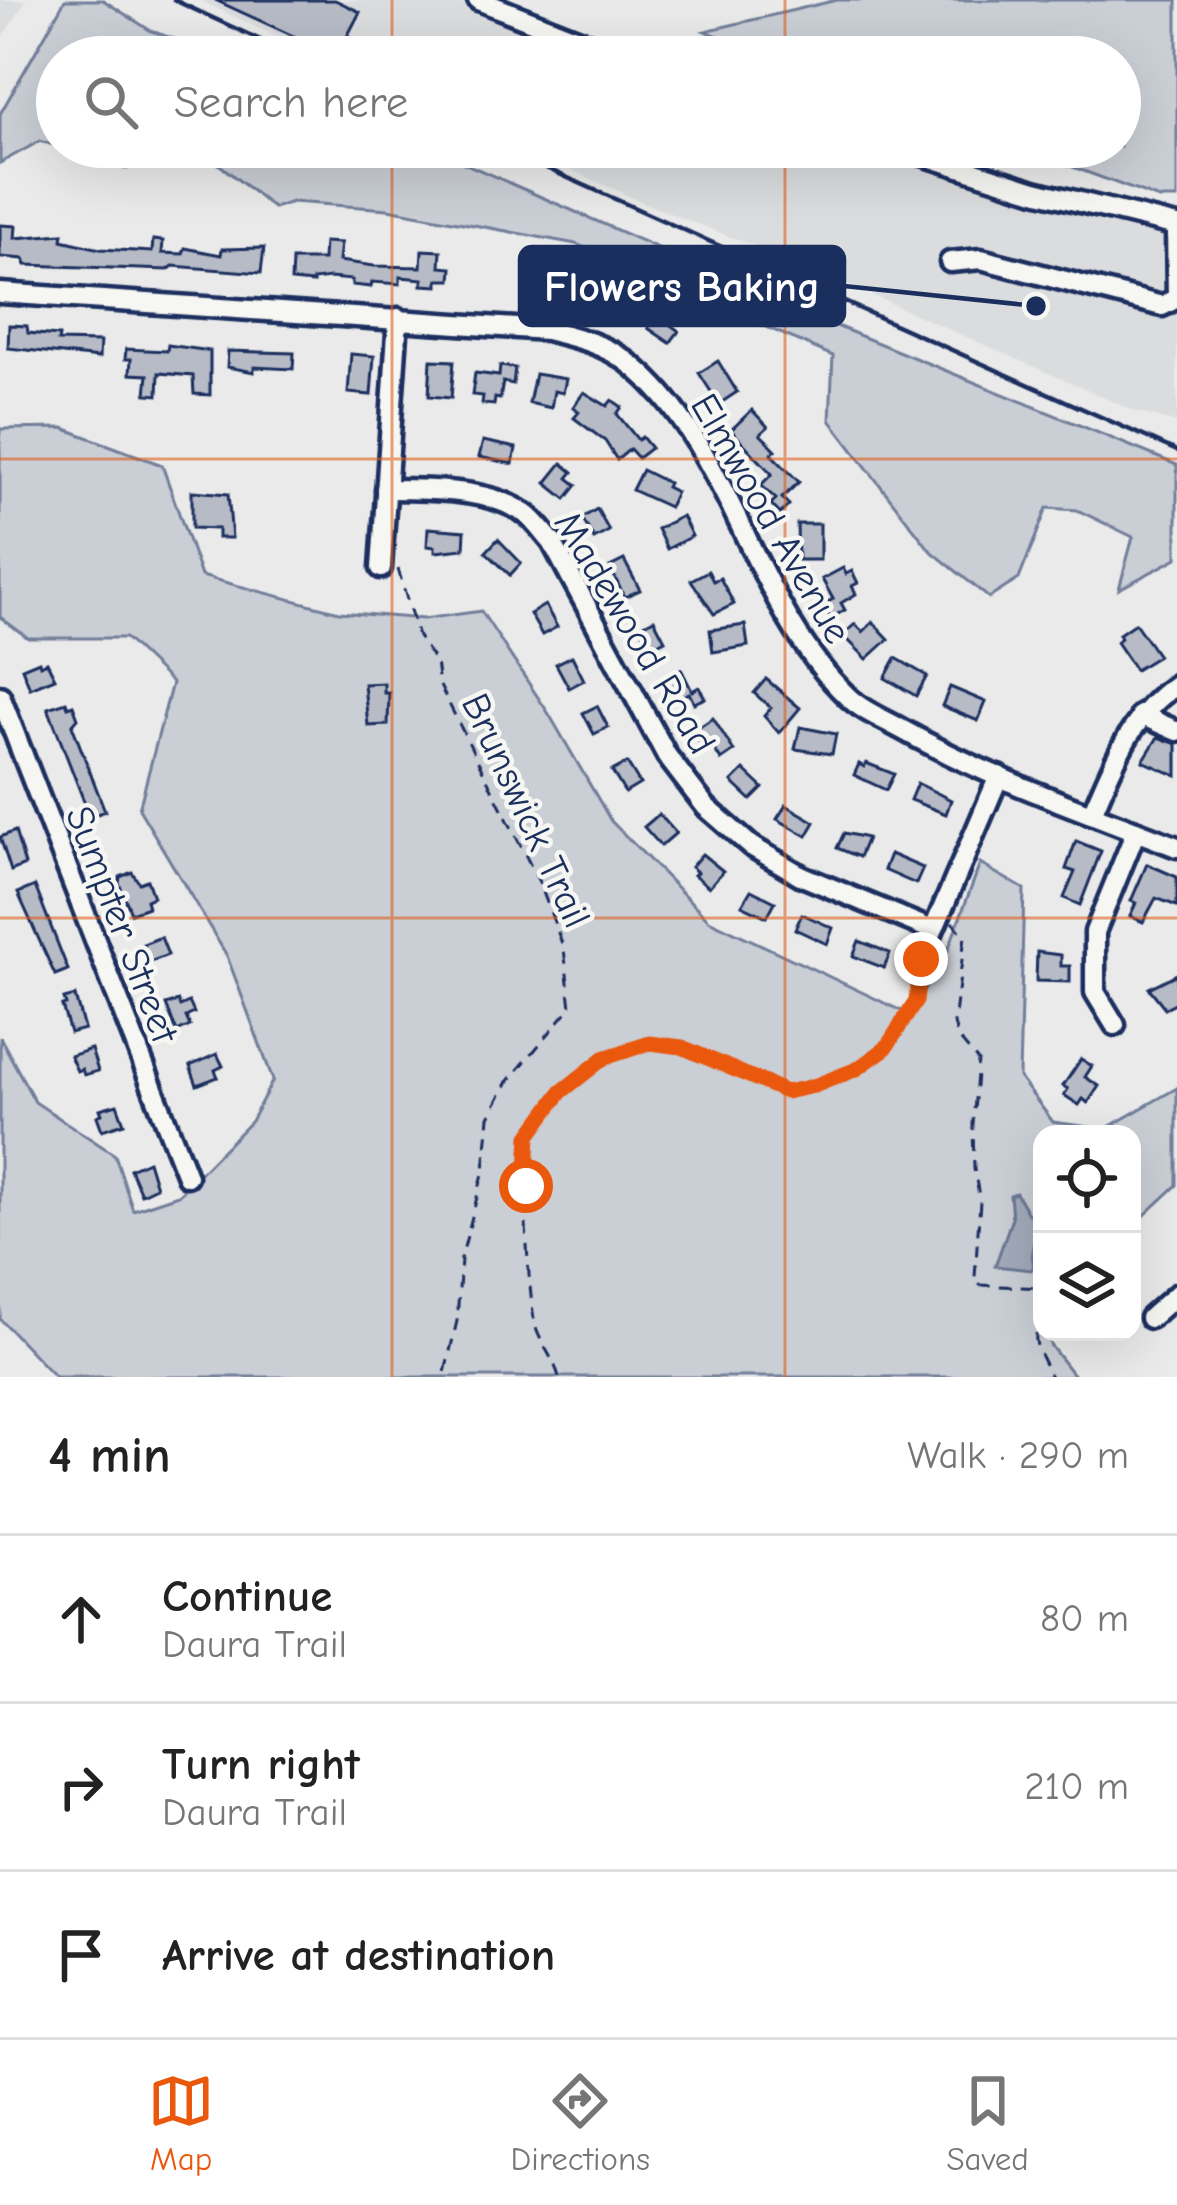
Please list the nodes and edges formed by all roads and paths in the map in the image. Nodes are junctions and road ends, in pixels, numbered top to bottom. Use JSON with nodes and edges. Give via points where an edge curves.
{"nodes":[{"id":1,"x":478,"y":0,"type":"edge"},
{"id":2,"x":570,"y":36,"type":"edge"},
{"id":3,"x":963,"y":168,"type":"edge"},
{"id":4,"x":1176,"y":226,"type":"edge"},
{"id":5,"x":950,"y":262,"type":"dead end"},
{"id":6,"x":0,"y":293,"type":"edge"},
{"id":7,"x":398,"y":318,"type":"junction"},
{"id":8,"x":386,"y":489,"type":"junction"},
{"id":9,"x":388,"y":564,"type":"joint"},
{"id":10,"x":1177,"y":684,"type":"edge"},
{"id":11,"x":0,"y":695,"type":"edge"},
{"id":12,"x":1141,"y":715,"type":"junction"},
{"id":13,"x":1177,"y":731,"type":"edge"},
{"id":14,"x":999,"y":776,"type":"junction"},
{"id":15,"x":1092,"y":813,"type":"junction"},
{"id":16,"x":1136,"y":831,"type":"junction"},
{"id":17,"x":1177,"y":847,"type":"edge"},
{"id":18,"x":935,"y":923,"type":"junction"},
{"id":19,"x":921,"y":959,"type":"joint"},
{"id":20,"x":1115,"y":1025,"type":"dead end"},
{"id":21,"x":187,"y":1176,"type":"dead end"},
{"id":22,"x":1033,"y":1288,"type":"edge"},
{"id":23,"x":1177,"y":1294,"type":"edge"},
{"id":24,"x":1150,"y":1318,"type":"dead end"},
{"id":25,"x":1034,"y":1341,"type":"edge"},
{"id":26,"x":444,"y":1377,"type":"edge"},
{"id":27,"x":560,"y":1377,"type":"edge"},
{"id":28,"x":1052,"y":1377,"type":"edge"}],
"edges":[{"from":1,"to":2,"type":"street"},
{"from":3,"to":4,"type":"street"},
{"from":4,"to":5,"type":"street","via":[[1177,298],[1162,306],[981,260]]},
{"from":6,"to":7,"type":"street","name":"Elmwood Avenue"},
{"from":7,"to":8,"type":"street"},
{"from":7,"to":14,"type":"street","name":"Elmwood Avenue","via":[[546,330],[628,362],[697,443],[812,659],[850,700]]},
{"from":8,"to":9,"type":"street"},
{"from":8,"to":18,"type":"street","name":"Madewood Road","via":[[500,501],[528,515],[552,542],[667,756],[706,807],[802,877]]},
{"from":9,"to":26,"type":"path","name":"Brunswick Trail","via":[[540,884],[564,950],[571,1007],[489,1117]]},
{"from":10,"to":12,"type":"street"},
{"from":11,"to":21,"type":"street","name":"Sumpter Street"},
{"from":12,"to":13,"type":"street"},
{"from":12,"to":15,"type":"street"},
{"from":14,"to":15,"type":"street","name":"Elmwood Avenue"},
{"from":14,"to":18,"type":"street"},
{"from":15,"to":16,"type":"street","name":"Elmwood Avenue"},
{"from":16,"to":17,"type":"street","name":"Elmwood Avenue"},
{"from":16,"to":20,"type":"street","via":[[1095,932],[1095,992]]},
{"from":18,"to":19,"type":"street"},
{"from":18,"to":22,"type":"path","via":[[951,921],[964,936],[954,1023],[978,1061],[975,1277],[980,1285]]},
{"from":19,"to":27,"type":"path","via":[[916,1001],[886,1048],[814,1086],[786,1092],[682,1047],[650,1043],[604,1058],[561,1092],[529,1136],[526,1186],[536,1330]]},
{"from":23,"to":24,"type":"street"},
{"from":25,"to":28,"type":"path"}]}
